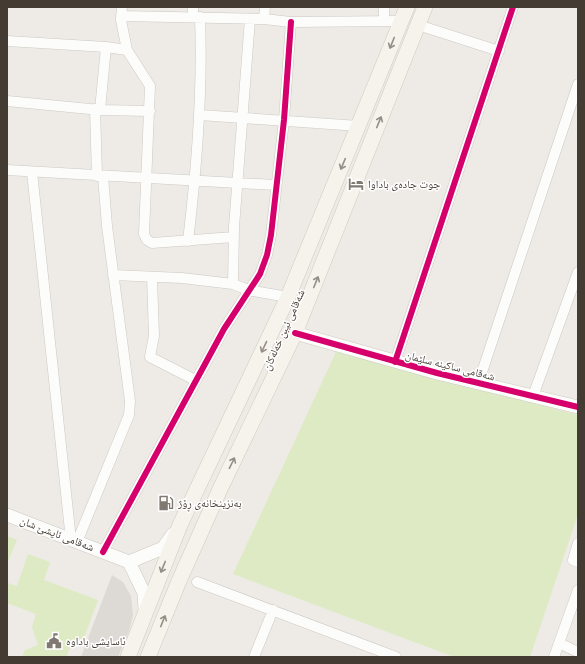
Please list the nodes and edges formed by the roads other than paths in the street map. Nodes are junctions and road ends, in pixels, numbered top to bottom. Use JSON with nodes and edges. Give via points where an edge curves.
{"nodes":[{"id":1,"x":265,"y":7,"type":"edge"},
{"id":2,"x":384,"y":7,"type":"edge"},
{"id":3,"x":407,"y":7,"type":"edge"},
{"id":4,"x":425,"y":7,"type":"edge"},
{"id":5,"x":513,"y":7,"type":"edge"},
{"id":6,"x":121,"y":12,"type":"edge"},
{"id":7,"x":195,"y":14,"type":"edge"},
{"id":8,"x":250,"y":19,"type":"junction"},
{"id":9,"x":264,"y":19,"type":"junction"},
{"id":10,"x":384,"y":21,"type":"junction"},
{"id":11,"x":401,"y":21,"type":"junction"},
{"id":12,"x":291,"y":22,"type":"junction"},
{"id":13,"x":418,"y":24,"type":"junction"},
{"id":14,"x":7,"y":41,"type":"edge"},
{"id":15,"x":106,"y":47,"type":"junction"},
{"id":16,"x":127,"y":50,"type":"junction"},
{"id":17,"x":499,"y":51,"type":"junction"},
{"id":18,"x":578,"y":84,"type":"edge"},
{"id":19,"x":7,"y":101,"type":"edge"},
{"id":20,"x":98,"y":110,"type":"junction"},
{"id":21,"x":150,"y":111,"type":"junction"},
{"id":22,"x":200,"y":114,"type":"junction"},
{"id":23,"x":243,"y":117,"type":"junction"},
{"id":24,"x":284,"y":120,"type":"junction"},
{"id":25,"x":359,"y":126,"type":"junction"},
{"id":26,"x":7,"y":170,"type":"edge"},
{"id":27,"x":32,"y":172,"type":"junction"},
{"id":28,"x":100,"y":176,"type":"junction"},
{"id":29,"x":148,"y":178,"type":"junction"},
{"id":30,"x":196,"y":181,"type":"junction"},
{"id":31,"x":238,"y":183,"type":"junction"},
{"id":32,"x":275,"y":186,"type":"junction"},
{"id":33,"x":234,"y":237,"type":"junction"},
{"id":34,"x":188,"y":241,"type":"junction"},
{"id":35,"x":578,"y":272,"type":"edge"},
{"id":36,"x":113,"y":275,"type":"junction"},
{"id":37,"x":152,"y":277,"type":"junction"},
{"id":38,"x":233,"y":284,"type":"junction"},
{"id":39,"x":248,"y":290,"type":"junction"},
{"id":40,"x":288,"y":297,"type":"junction"},
{"id":41,"x":295,"y":333,"type":"junction"},
{"id":42,"x":395,"y":362,"type":"junction"},
{"id":43,"x":196,"y":380,"type":"junction"},
{"id":44,"x":478,"y":384,"type":"junction"},
{"id":45,"x":533,"y":396,"type":"junction"},
{"id":46,"x":578,"y":407,"type":"edge"},
{"id":47,"x":203,"y":475,"type":"junction"},
{"id":48,"x":221,"y":487,"type":"junction"},
{"id":49,"x":7,"y":515,"type":"edge"},
{"id":50,"x":180,"y":525,"type":"junction"},
{"id":51,"x":74,"y":541,"type":"junction"},
{"id":52,"x":578,"y":543,"type":"edge"},
{"id":53,"x":103,"y":552,"type":"junction"},
{"id":54,"x":129,"y":562,"type":"junction"},
{"id":55,"x":578,"y":562,"type":"edge"},
{"id":56,"x":197,"y":582,"type":"dead end"},
{"id":57,"x":578,"y":590,"type":"edge"},
{"id":58,"x":145,"y":609,"type":"junction"},
{"id":59,"x":273,"y":610,"type":"junction"},
{"id":60,"x":133,"y":642,"type":"junction"},
{"id":61,"x":559,"y":643,"type":"junction"},
{"id":62,"x":578,"y":652,"type":"edge"},
{"id":63,"x":150,"y":653,"type":"edge"},
{"id":64,"x":128,"y":657,"type":"edge"},
{"id":65,"x":254,"y":657,"type":"edge"},
{"id":66,"x":396,"y":657,"type":"edge"},
{"id":67,"x":554,"y":657,"type":"edge"}],
"edges":[{"from":1,"to":9,"type":"street"},
{"from":2,"to":10,"type":"street"},
{"from":3,"to":11,"type":"main road","name":"شەقامی ئیبن خەلەکان"},
{"from":4,"to":13,"type":"main road","name":"شەقامی ئیبن خەلەکان"},
{"from":5,"to":17,"type":"street"},
{"from":6,"to":7,"type":"street"},
{"from":6,"to":16,"type":"street"},
{"from":7,"to":8,"type":"street"},
{"from":7,"to":22,"type":"street","via":[[202,63]]},
{"from":8,"to":9,"type":"street"},
{"from":8,"to":23,"type":"street"},
{"from":9,"to":12,"type":"street"},
{"from":10,"to":11,"type":"street"},
{"from":10,"to":12,"type":"street"},
{"from":11,"to":25,"type":"main road","name":"شەقامی ئیبن خەلەکان","one_way":true},
{"from":12,"to":24,"type":"street"},
{"from":13,"to":17,"type":"street"},
{"from":41,"to":13,"type":"main road","name":"شەقامی ئیبن خەلەکان","one_way":true},
{"from":14,"to":15,"type":"street"},
{"from":15,"to":16,"type":"street"},
{"from":15,"to":20,"type":"street"},
{"from":16,"to":21,"type":"street","via":[[149,80]]},
{"from":17,"to":42,"type":"street"},
{"from":18,"to":44,"type":"street"},
{"from":19,"to":20,"type":"street"},
{"from":20,"to":21,"type":"street"},
{"from":20,"to":28,"type":"street"},
{"from":21,"to":29,"type":"street"},
{"from":22,"to":23,"type":"street"},
{"from":22,"to":30,"type":"street"},
{"from":23,"to":24,"type":"street"},
{"from":23,"to":31,"type":"street"},
{"from":24,"to":25,"type":"street"},
{"from":24,"to":32,"type":"street"},
{"from":25,"to":40,"type":"main road","name":"شەقامی ئیبن خەلەکان","one_way":true},
{"from":26,"to":27,"type":"street"},
{"from":27,"to":28,"type":"street"},
{"from":27,"to":51,"type":"street"},
{"from":28,"to":29,"type":"street"},
{"from":28,"to":36,"type":"street"},
{"from":29,"to":30,"type":"street"},
{"from":29,"to":34,"type":"street","via":[[144,234],[147,240],[152,243]]},
{"from":30,"to":31,"type":"street"},
{"from":30,"to":34,"type":"street"},
{"from":31,"to":32,"type":"street"},
{"from":31,"to":33,"type":"street"},
{"from":32,"to":39,"type":"street","via":[[267,255],[260,274]]},
{"from":33,"to":34,"type":"street"},
{"from":33,"to":38,"type":"street"},
{"from":35,"to":45,"type":"street"},
{"from":36,"to":37,"type":"street"},
{"from":36,"to":51,"type":"street","via":[[130,401],[129,415]]},
{"from":37,"to":38,"type":"street"},
{"from":37,"to":43,"type":"street","via":[[154,336],[150,356]]},
{"from":38,"to":39,"type":"street"},
{"from":39,"to":40,"type":"street"},
{"from":39,"to":43,"type":"street"},
{"from":40,"to":47,"type":"main road","name":"شەقامی ئیبن خەلەکان","one_way":true},
{"from":41,"to":42,"type":"street","name":"شەقامی ساکینە سلێمان"},
{"from":48,"to":41,"type":"main road","name":"شەقامی ئیبن خەلەکان","one_way":true},
{"from":42,"to":44,"type":"street","name":"شەقامی ساکینە سلێمان"},
{"from":43,"to":53,"type":"street"},
{"from":44,"to":45,"type":"street","name":"شەقامی ساکینە سلێمان"},
{"from":45,"to":46,"type":"street","name":"شەقامی ساکینە سلێمان"},
{"from":47,"to":48,"type":"main road"},
{"from":47,"to":50,"type":"main road","name":"شەقامی ئیبن خەلەکان"},
{"from":63,"to":48,"type":"main road","name":"شەقامی ئیبن خەلەکان","one_way":true},
{"from":49,"to":51,"type":"street","name":"شەقامی ئایشێ شان"},
{"from":50,"to":54,"type":"street","via":[[163,548]]},
{"from":50,"to":58,"type":"main road","name":"شەقامی ئیبن خەلەکان","one_way":true},
{"from":51,"to":53,"type":"street","name":"شەقامی ئایشێ شان"},
{"from":52,"to":55,"type":"street","via":[[573,560]]},
{"from":53,"to":54,"type":"street","name":"شەقامی ئایشێ شان"},
{"from":54,"to":58,"type":"street","via":[[144,593]]},
{"from":56,"to":59,"type":"street"},
{"from":57,"to":61,"type":"street"},
{"from":58,"to":60,"type":"main road","name":"شەقامی ئیبن خەلەکان"},
{"from":59,"to":65,"type":"street"},
{"from":59,"to":66,"type":"street"},
{"from":60,"to":63,"type":"main road"},
{"from":60,"to":64,"type":"main road","name":"شەقامی ئیبن خەلەکان"},
{"from":61,"to":62,"type":"street"},
{"from":61,"to":67,"type":"street"}]}
